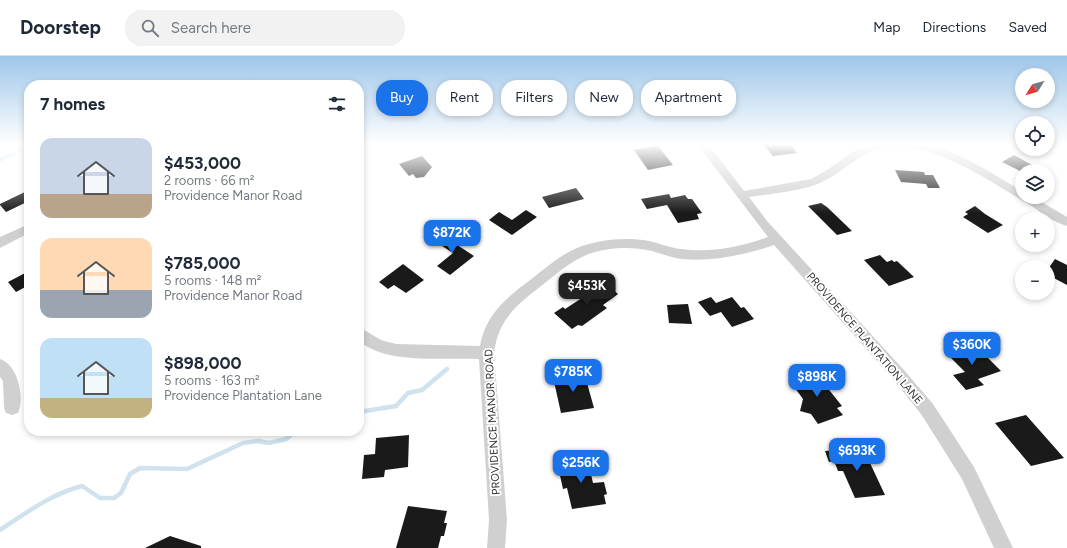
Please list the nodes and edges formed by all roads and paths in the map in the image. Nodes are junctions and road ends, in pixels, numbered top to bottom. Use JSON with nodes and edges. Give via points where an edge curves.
{"nodes":[{"id":1,"x":719,"y":167,"type":"edge"},
{"id":2,"x":840,"y":167,"type":"edge"},
{"id":3,"x":972,"y":167,"type":"edge"},
{"id":4,"x":1015,"y":191,"type":"edge"},
{"id":5,"x":741,"y":196,"type":"junction"},
{"id":6,"x":1037,"y":204,"type":"edge"},
{"id":7,"x":1067,"y":222,"type":"edge"},
{"id":8,"x":24,"y":231,"type":"edge"},
{"id":9,"x":777,"y":239,"type":"junction"},
{"id":10,"x":0,"y":243,"type":"edge"},
{"id":11,"x":364,"y":337,"type":"edge"},
{"id":12,"x":486,"y":353,"type":"junction"},
{"id":13,"x":0,"y":365,"type":"edge"},
{"id":14,"x":12,"y":408,"type":"dead end"},
{"id":15,"x":496,"y":548,"type":"edge"},
{"id":16,"x":1004,"y":548,"type":"edge"}],
"edges":[{"from":1,"to":5,"type":"street","name":"PROVIDENCE PLANTATION LANE"},
{"from":2,"to":5,"type":"street","via":[[818,181]]},
{"from":3,"to":4,"type":"street"},
{"from":5,"to":9,"type":"street","name":"PROVIDENCE PLANTATION LANE"},
{"from":6,"to":7,"type":"street"},
{"from":8,"to":10,"type":"street"},
{"from":9,"to":12,"type":"street","name":"PROVIDENCE MANOR ROAD","via":[[749,248],[702,254],[680,254],[628,244],[605,244],[588,249],[569,259],[503,310],[489,336]]},
{"from":9,"to":16,"type":"street","name":"PROVIDENCE PLANTATION LANE","via":[[927,409],[968,473]]},
{"from":11,"to":12,"type":"street","via":[[370,342],[394,350]]},
{"from":12,"to":15,"type":"street","name":"PROVIDENCE MANOR ROAD","via":[[498,520]]},
{"from":13,"to":14,"type":"street","via":[[11,379]]}]}
